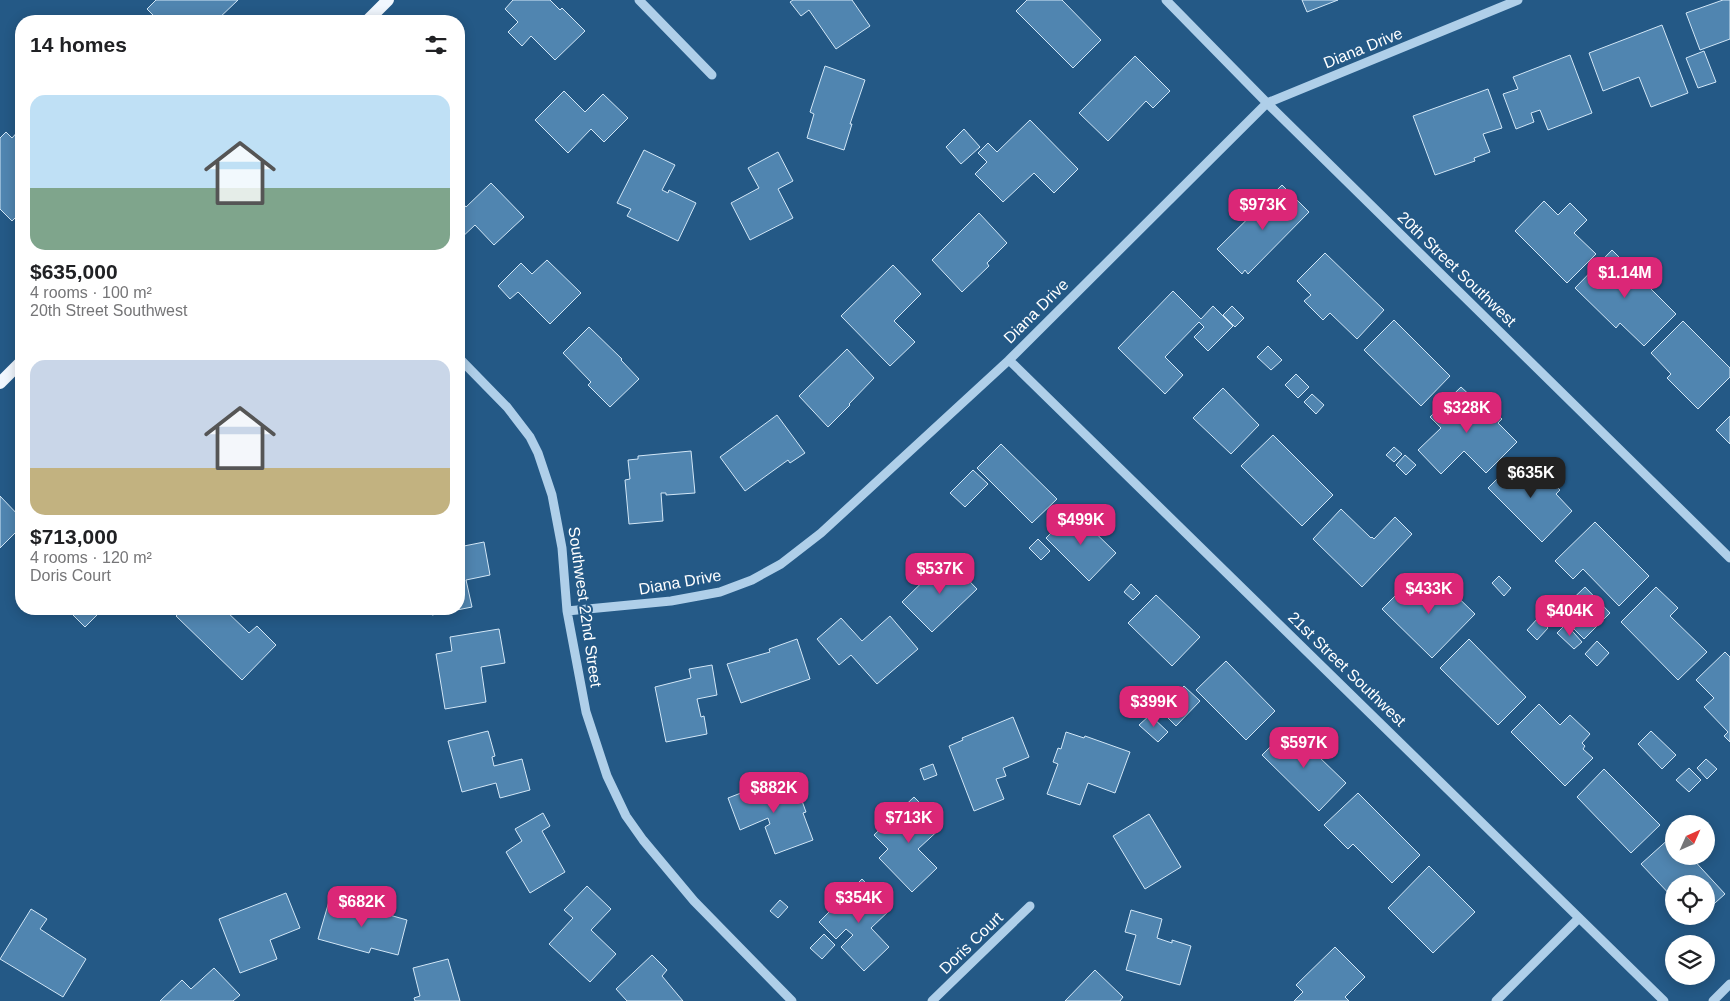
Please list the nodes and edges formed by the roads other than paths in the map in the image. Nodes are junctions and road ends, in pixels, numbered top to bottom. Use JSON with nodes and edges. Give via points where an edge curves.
{"nodes":[{"id":1,"x":388,"y":0,"type":"edge"},
{"id":2,"x":639,"y":0,"type":"edge"},
{"id":3,"x":1166,"y":0,"type":"edge"},
{"id":4,"x":1518,"y":0,"type":"edge"},
{"id":5,"x":373,"y":15,"type":"edge"},
{"id":6,"x":712,"y":75,"type":"dead end"},
{"id":7,"x":1266,"y":104,"type":"junction"},
{"id":8,"x":1009,"y":360,"type":"junction"},
{"id":9,"x":465,"y":364,"type":"edge"},
{"id":10,"x":15,"y":368,"type":"edge"},
{"id":11,"x":0,"y":383,"type":"edge"},
{"id":12,"x":1730,"y":558,"type":"edge"},
{"id":13,"x":567,"y":612,"type":"junction"},
{"id":14,"x":1030,"y":906,"type":"dead end"},
{"id":15,"x":1579,"y":918,"type":"junction"},
{"id":16,"x":1730,"y":984,"type":"edge"},
{"id":17,"x":792,"y":1001,"type":"edge"},
{"id":18,"x":932,"y":1001,"type":"edge"},
{"id":19,"x":1496,"y":1001,"type":"edge"},
{"id":20,"x":1664,"y":1001,"type":"edge"},
{"id":21,"x":1713,"y":1001,"type":"edge"}],
"edges":[{"from":1,"to":5,"type":"main road"},
{"from":2,"to":6,"type":"street"},
{"from":3,"to":7,"type":"street","name":"20th Street Southwest"},
{"from":4,"to":7,"type":"street","name":"Diana Drive"},
{"from":7,"to":8,"type":"street","name":"Diana Drive"},
{"from":7,"to":12,"type":"street","name":"20th Street Southwest"},
{"from":8,"to":13,"type":"street","name":"Diana Drive","via":[[821,533],[781,564],[720,592]]},
{"from":8,"to":15,"type":"street","name":"21st Street Southwest"},
{"from":9,"to":13,"type":"street","name":"Southwest 22nd Street","via":[[507,407],[538,453],[552,495],[562,548]]},
{"from":10,"to":11,"type":"main road"},
{"from":13,"to":17,"type":"street","name":"Southwest 22nd Street","via":[[586,712],[607,776],[626,816],[694,901]]},
{"from":14,"to":18,"type":"street","name":"Doris Court"},
{"from":15,"to":19,"type":"street"},
{"from":15,"to":20,"type":"street","name":"21st Street Southwest"},
{"from":16,"to":21,"type":"street"}]}
